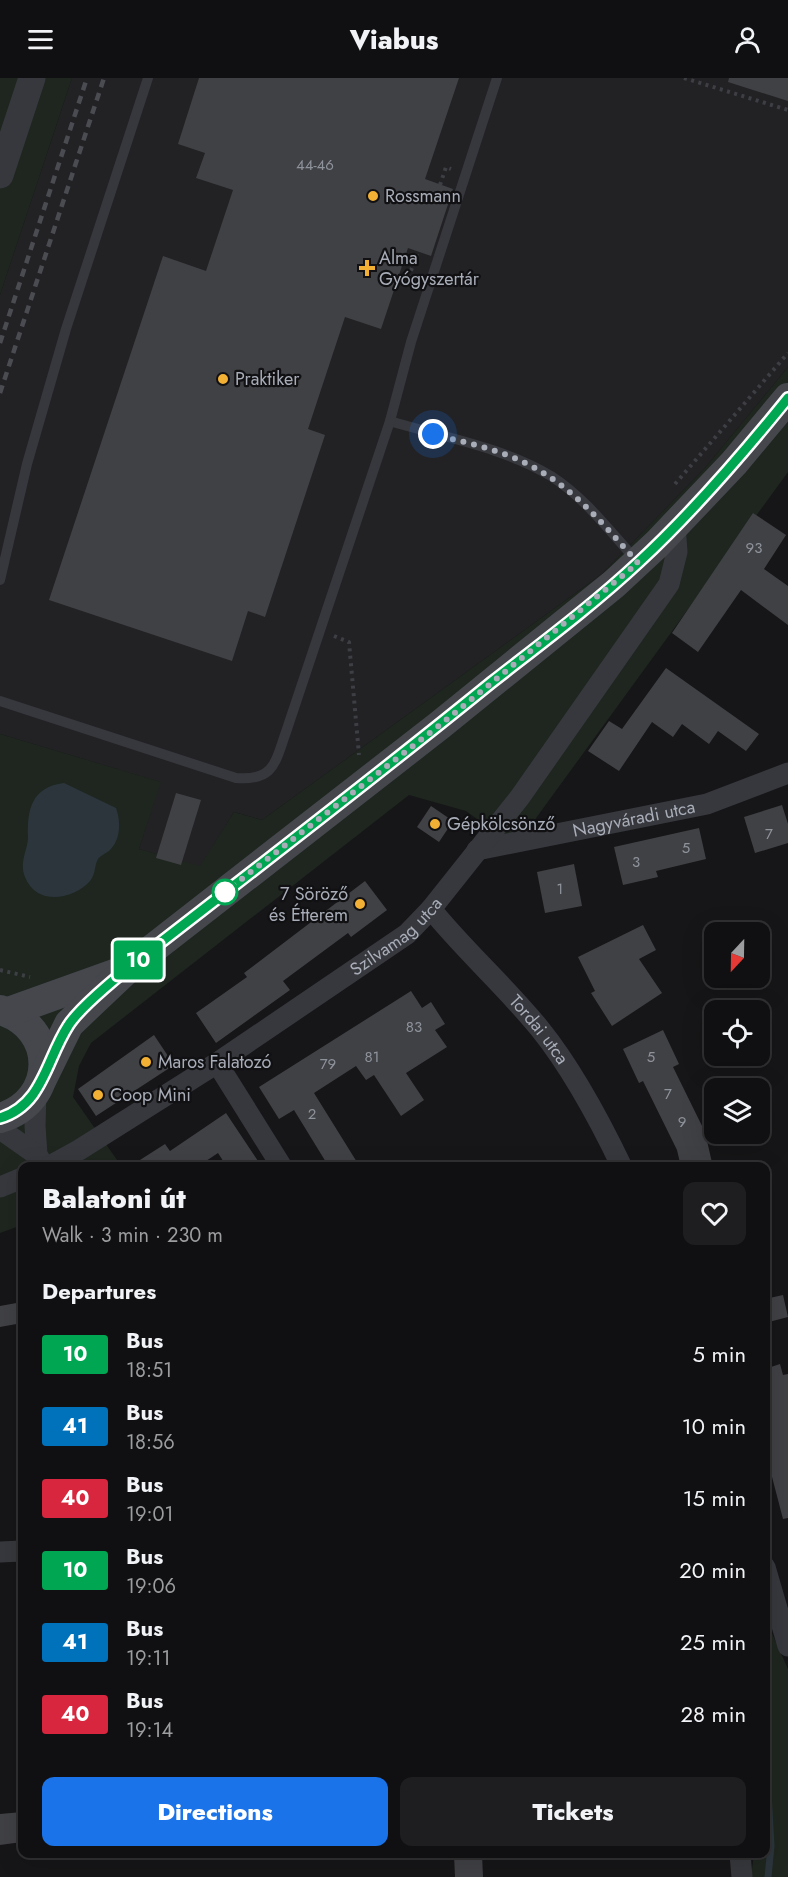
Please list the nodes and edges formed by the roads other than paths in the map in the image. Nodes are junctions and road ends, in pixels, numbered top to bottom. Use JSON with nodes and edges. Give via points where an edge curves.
{"nodes":[{"id":1,"x":32,"y":78,"type":"edge"},
{"id":2,"x":148,"y":78,"type":"edge"},
{"id":3,"x":497,"y":78,"type":"edge"},
{"id":4,"x":0,"y":175,"type":"edge"},
{"id":5,"x":788,"y":398,"type":"edge"},
{"id":6,"x":390,"y":421,"type":"junction"},
{"id":7,"x":657,"y":544,"type":"junction"},
{"id":8,"x":0,"y":580,"type":"edge"},
{"id":9,"x":0,"y":701,"type":"edge"},
{"id":10,"x":788,"y":773,"type":"edge"},
{"id":11,"x":477,"y":850,"type":"junction"},
{"id":12,"x":435,"y":895,"type":"junction"},
{"id":13,"x":128,"y":968,"type":"junction"},
{"id":14,"x":4,"y":1011,"type":"edge"},
{"id":15,"x":217,"y":1063,"type":"junction"},
{"id":16,"x":39,"y":1085,"type":"junction"},
{"id":17,"x":0,"y":1118,"type":"edge"},
{"id":18,"x":0,"y":1129,"type":"edge"},
{"id":19,"x":42,"y":1162,"type":"edge"},
{"id":20,"x":43,"y":1162,"type":"edge"},
{"id":21,"x":46,"y":1162,"type":"edge"},
{"id":22,"x":279,"y":1162,"type":"edge"},
{"id":23,"x":620,"y":1162,"type":"edge"},
{"id":24,"x":18,"y":1180,"type":"edge"},
{"id":25,"x":0,"y":1187,"type":"edge"},
{"id":26,"x":18,"y":1551,"type":"edge"},
{"id":27,"x":0,"y":1552,"type":"edge"},
{"id":28,"x":770,"y":1584,"type":"edge"},
{"id":29,"x":788,"y":1646,"type":"edge"},
{"id":30,"x":740,"y":1858,"type":"edge"},
{"id":31,"x":742,"y":1877,"type":"edge"}],
"edges":[{"from":1,"to":4,"type":"street"},
{"from":2,"to":8,"type":"lane","via":[[66,329],[27,464]]},
{"from":3,"to":6,"type":"lane","via":[[411,342]]},
{"from":5,"to":7,"type":"main road","via":[[734,463]]},
{"from":6,"to":7,"type":"lane","via":[[520,460]]},
{"from":6,"to":9,"type":"lane","via":[[275,763],[266,776],[236,778]]},
{"from":7,"to":11,"type":"street","name":"Szilvamag utca","via":[[677,552],[673,575],[520,796]]},
{"from":7,"to":13,"type":"main road","via":[[440,725]]},
{"from":10,"to":11,"type":"street","name":"Nagyváradi utca","via":[[707,804]]},
{"from":11,"to":12,"type":"street","name":"Szilvamag utca"},
{"from":12,"to":15,"type":"street","name":"Szilvamag utca","via":[[407,934]]},
{"from":12,"to":23,"type":"street","name":"Tordai utca","via":[[566,1065]]},
{"from":13,"to":14,"type":"main road"},
{"from":13,"to":16,"type":"main road","via":[[69,1024]]},
{"from":14,"to":16,"type":"main road","via":[[22,1020],[41,1046],[44,1062]]},
{"from":15,"to":21,"type":"street","name":"Szilvamag utca","via":[[79,1150]]},
{"from":15,"to":22,"type":"street"},
{"from":16,"to":17,"type":"main road","via":[[15,1113]]},
{"from":16,"to":20,"type":"street","via":[[35,1126]]},
{"from":18,"to":19,"type":"street"},
{"from":24,"to":25,"type":"street"},
{"from":26,"to":27,"type":"street"},
{"from":28,"to":29,"type":"street"},
{"from":30,"to":31,"type":"street"}]}
